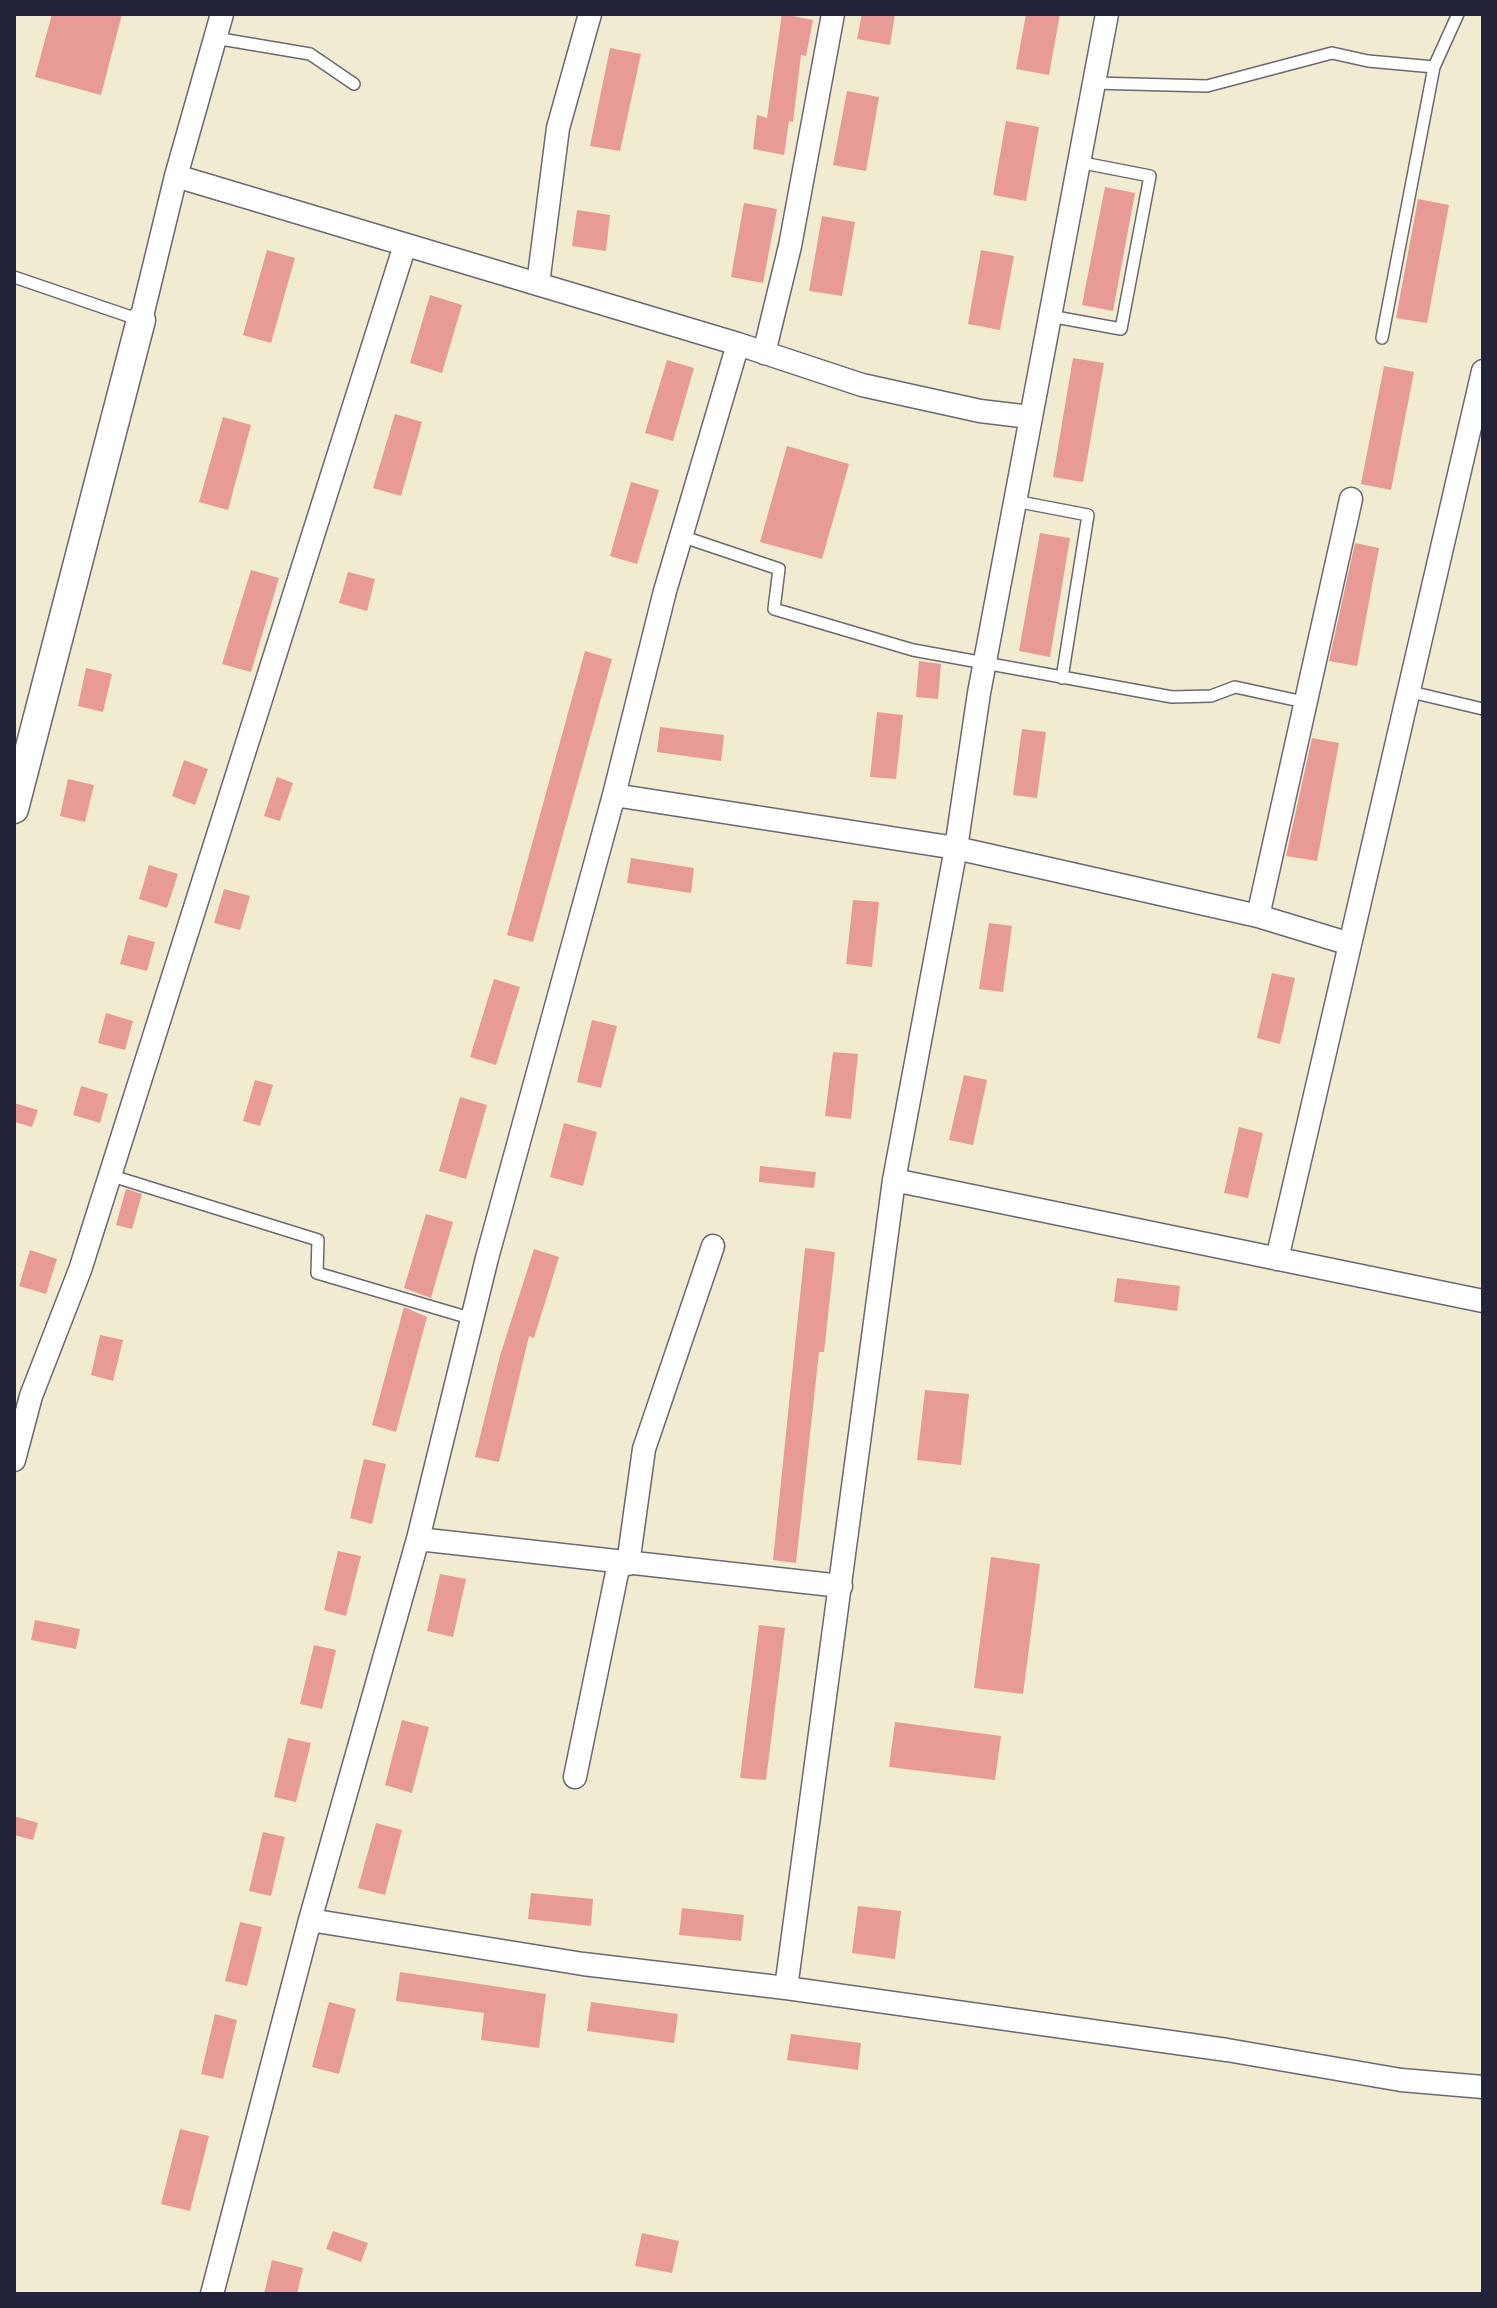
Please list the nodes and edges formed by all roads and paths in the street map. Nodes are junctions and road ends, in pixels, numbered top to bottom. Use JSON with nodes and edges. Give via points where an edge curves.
{"nodes":[{"id":1,"x":222,"y":14,"type":"edge"},
{"id":2,"x":590,"y":14,"type":"edge"},
{"id":3,"x":833,"y":14,"type":"edge"},
{"id":4,"x":1107,"y":14,"type":"edge"},
{"id":5,"x":1458,"y":14,"type":"edge"},
{"id":6,"x":215,"y":38,"type":"junction"},
{"id":7,"x":1434,"y":67,"type":"junction"},
{"id":8,"x":1094,"y":83,"type":"junction"},
{"id":9,"x":354,"y":84,"type":"dead end"},
{"id":10,"x":1078,"y":162,"type":"junction"},
{"id":11,"x":176,"y":176,"type":"junction"},
{"id":12,"x":405,"y":245,"type":"junction"},
{"id":13,"x":14,"y":277,"type":"edge"},
{"id":14,"x":538,"y":284,"type":"junction"},
{"id":15,"x":1049,"y":315,"type":"junction"},
{"id":16,"x":141,"y":320,"type":"junction"},
{"id":17,"x":1382,"y":338,"type":"dead end"},
{"id":18,"x":738,"y":344,"type":"junction"},
{"id":19,"x":764,"y":353,"type":"junction"},
{"id":20,"x":1483,"y":371,"type":"edge"},
{"id":21,"x":1030,"y":417,"type":"junction"},
{"id":22,"x":1351,"y":499,"type":"dead end"},
{"id":23,"x":1015,"y":501,"type":"junction"},
{"id":24,"x":680,"y":536,"type":"junction"},
{"id":25,"x":985,"y":662,"type":"junction"},
{"id":26,"x":1062,"y":678,"type":"junction"},
{"id":27,"x":1411,"y":692,"type":"junction"},
{"id":28,"x":1304,"y":702,"type":"junction"},
{"id":29,"x":1483,"y":709,"type":"edge"},
{"id":30,"x":614,"y":795,"type":"junction"},
{"id":31,"x":14,"y":809,"type":"edge"},
{"id":32,"x":956,"y":848,"type":"junction"},
{"id":33,"x":1258,"y":916,"type":"junction"},
{"id":34,"x":1350,"y":944,"type":"junction"},
{"id":35,"x":109,"y":1175,"type":"junction"},
{"id":36,"x":894,"y":1180,"type":"junction"},
{"id":37,"x":713,"y":1246,"type":"dead end"},
{"id":38,"x":1277,"y":1259,"type":"junction"},
{"id":39,"x":1483,"y":1301,"type":"edge"},
{"id":40,"x":473,"y":1319,"type":"junction"},
{"id":41,"x":14,"y":1460,"type":"edge"},
{"id":42,"x":418,"y":1539,"type":"junction"},
{"id":43,"x":624,"y":1564,"type":"junction"},
{"id":44,"x":841,"y":1586,"type":"junction"},
{"id":45,"x":575,"y":1777,"type":"dead end"},
{"id":46,"x":310,"y":1920,"type":"junction"},
{"id":47,"x":786,"y":1988,"type":"junction"},
{"id":48,"x":1483,"y":2087,"type":"edge"},
{"id":49,"x":212,"y":2294,"type":"edge"}],
"edges":[{"from":1,"to":6,"type":"street"},
{"from":2,"to":14,"type":"street","via":[[558,128]]},
{"from":3,"to":19,"type":"street","via":[[790,246]]},
{"from":4,"to":8,"type":"street"},
{"from":5,"to":7,"type":"lane"},
{"from":6,"to":9,"type":"lane","via":[[310,54]]},
{"from":6,"to":11,"type":"street"},
{"from":7,"to":8,"type":"lane","via":[[1332,53],[1207,86]]},
{"from":7,"to":17,"type":"lane"},
{"from":8,"to":10,"type":"street"},
{"from":10,"to":15,"type":"street"},
{"from":10,"to":15,"type":"lane","via":[[1150,176],[1121,329]]},
{"from":11,"to":12,"type":"street"},
{"from":11,"to":16,"type":"street"},
{"from":12,"to":14,"type":"street"},
{"from":12,"to":35,"type":"street"},
{"from":13,"to":16,"type":"lane"},
{"from":14,"to":18,"type":"street"},
{"from":15,"to":21,"type":"street"},
{"from":16,"to":31,"type":"street"},
{"from":18,"to":19,"type":"street"},
{"from":18,"to":24,"type":"street"},
{"from":19,"to":21,"type":"street","via":[[862,385]]},
{"from":20,"to":27,"type":"street"},
{"from":21,"to":23,"type":"street"},
{"from":22,"to":28,"type":"street"},
{"from":23,"to":25,"type":"street"},
{"from":23,"to":26,"type":"lane","via":[[1088,515]]},
{"from":24,"to":25,"type":"lane","via":[[779,569],[774,609],[913,650]]},
{"from":24,"to":30,"type":"street"},
{"from":25,"to":26,"type":"lane"},
{"from":25,"to":32,"type":"street"},
{"from":26,"to":28,"type":"lane","via":[[1172,697],[1211,696],[1235,687]]},
{"from":27,"to":29,"type":"lane"},
{"from":27,"to":34,"type":"street"},
{"from":28,"to":33,"type":"street"},
{"from":30,"to":32,"type":"street"},
{"from":30,"to":40,"type":"street"},
{"from":32,"to":33,"type":"street"},
{"from":32,"to":36,"type":"street"},
{"from":33,"to":34,"type":"street"},
{"from":34,"to":38,"type":"street"},
{"from":35,"to":40,"type":"lane","via":[[318,1240],[317,1273]]},
{"from":35,"to":41,"type":"street","via":[[80,1270],[31,1396]]},
{"from":36,"to":38,"type":"street"},
{"from":36,"to":44,"type":"street"},
{"from":37,"to":43,"type":"street","via":[[644,1449]]},
{"from":38,"to":39,"type":"street"},
{"from":40,"to":42,"type":"street"},
{"from":42,"to":43,"type":"street"},
{"from":42,"to":46,"type":"street"},
{"from":43,"to":44,"type":"street"},
{"from":43,"to":45,"type":"street"},
{"from":44,"to":47,"type":"street"},
{"from":46,"to":47,"type":"street","via":[[583,1964]]},
{"from":46,"to":49,"type":"street"},
{"from":47,"to":48,"type":"street","via":[[1401,2080]]}]}
